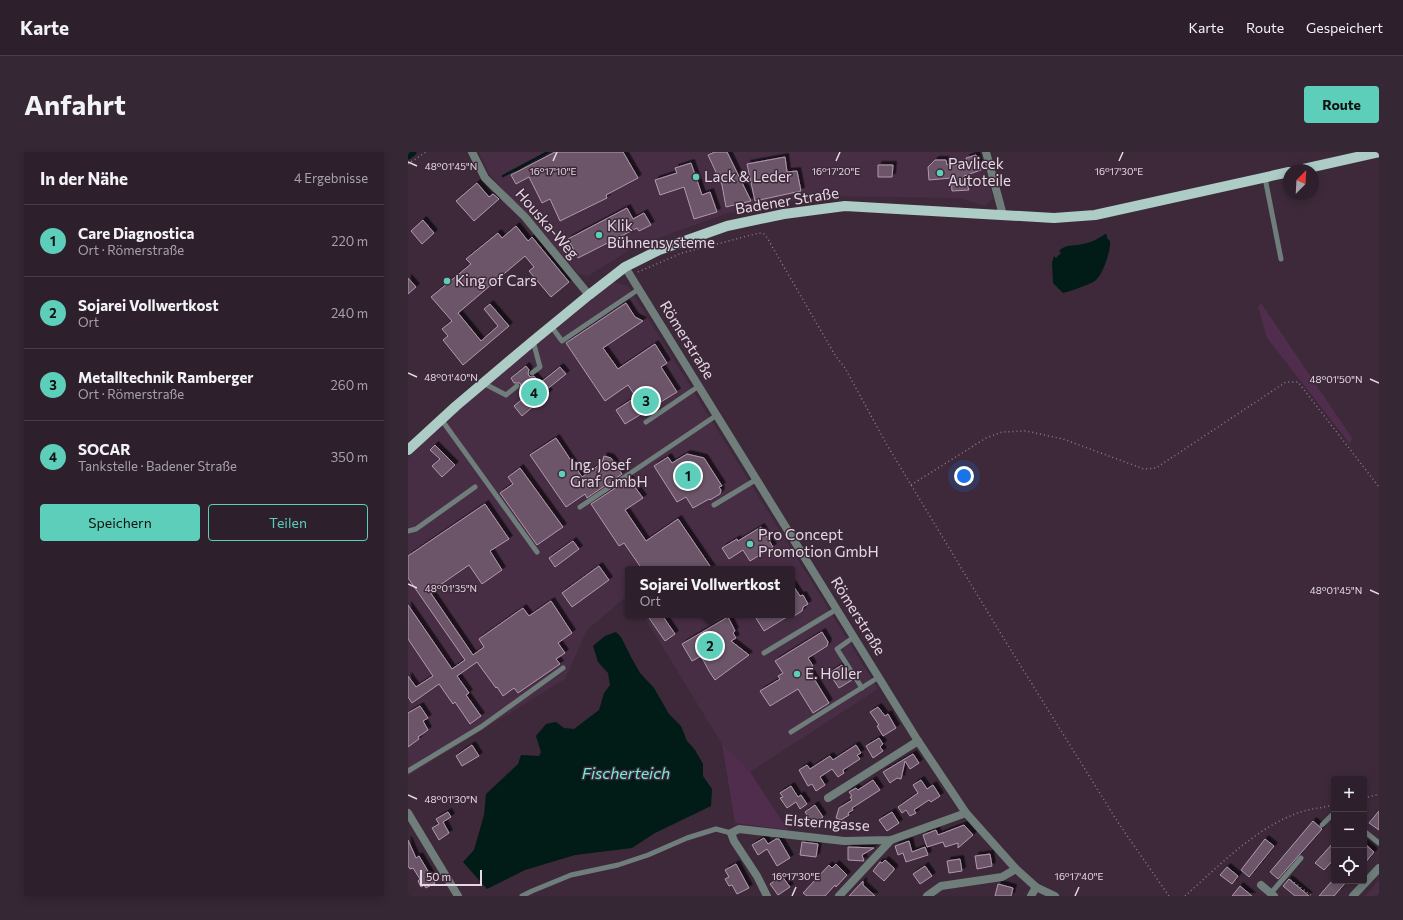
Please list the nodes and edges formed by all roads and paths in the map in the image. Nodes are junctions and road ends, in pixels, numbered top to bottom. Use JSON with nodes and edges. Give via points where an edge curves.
{"nodes":[{"id":1,"x":426,"y":152,"type":"edge"},
{"id":2,"x":472,"y":152,"type":"edge"},
{"id":3,"x":986,"y":152,"type":"edge"},
{"id":4,"x":1379,"y":152,"type":"edge"},
{"id":5,"x":408,"y":164,"type":"edge"},
{"id":6,"x":1319,"y":166,"type":"edge"},
{"id":7,"x":1283,"y":174,"type":"edge"},
{"id":8,"x":1265,"y":178,"type":"junction"},
{"id":9,"x":1003,"y":215,"type":"junction"},
{"id":10,"x":1281,"y":259,"type":"dead end"},
{"id":11,"x":628,"y":271,"type":"junction"},
{"id":12,"x":639,"y":290,"type":"junction"},
{"id":13,"x":589,"y":295,"type":"junction"},
{"id":14,"x":551,"y":326,"type":"junction"},
{"id":15,"x":533,"y":341,"type":"junction"},
{"id":16,"x":532,"y":373,"type":"dead end"},
{"id":17,"x":483,"y":383,"type":"junction"},
{"id":18,"x":517,"y":386,"type":"dead end"},
{"id":19,"x":699,"y":386,"type":"junction"},
{"id":20,"x":717,"y":415,"type":"junction"},
{"id":21,"x":441,"y":419,"type":"junction"},
{"id":22,"x":646,"y":422,"type":"dead end"},
{"id":23,"x":408,"y":450,"type":"edge"},
{"id":24,"x":757,"y":479,"type":"junction"},
{"id":25,"x":911,"y":485,"type":"junction"},
{"id":26,"x":475,"y":487,"type":"dead end"},
{"id":27,"x":1379,"y":488,"type":"edge"},
{"id":28,"x":714,"y":505,"type":"dead end"},
{"id":29,"x":580,"y":506,"type":"dead end"},
{"id":30,"x":408,"y":530,"type":"edge"},
{"id":31,"x":537,"y":552,"type":"dead end"},
{"id":32,"x":837,"y":609,"type":"junction"},
{"id":33,"x":854,"y":637,"type":"junction"},
{"id":34,"x":764,"y":654,"type":"dead end"},
{"id":35,"x":563,"y":668,"type":"dead end"},
{"id":36,"x":879,"y":677,"type":"junction"},
{"id":37,"x":862,"y":688,"type":"junction"},
{"id":38,"x":791,"y":732,"type":"dead end"},
{"id":39,"x":918,"y":741,"type":"junction"},
{"id":40,"x":408,"y":771,"type":"edge"},
{"id":41,"x":1379,"y":794,"type":"edge"},
{"id":42,"x":1367,"y":797,"type":"edge"},
{"id":43,"x":828,"y":798,"type":"dead end"},
{"id":44,"x":1331,"y":806,"type":"edge"},
{"id":45,"x":966,"y":813,"type":"junction"},
{"id":46,"x":1331,"y":816,"type":"edge"},
{"id":47,"x":410,"y":818,"type":"edge"},
{"id":48,"x":1322,"y":825,"type":"dead end"},
{"id":49,"x":731,"y":832,"type":"junction"},
{"id":50,"x":1367,"y":833,"type":"edge"},
{"id":51,"x":891,"y":840,"type":"junction"},
{"id":52,"x":1379,"y":843,"type":"edge"},
{"id":53,"x":1300,"y":858,"type":"dead end"},
{"id":54,"x":1379,"y":868,"type":"edge"},
{"id":55,"x":1016,"y":869,"type":"junction"},
{"id":56,"x":1286,"y":875,"type":"junction"},
{"id":57,"x":1261,"y":885,"type":"dead end"},
{"id":58,"x":1036,"y":887,"type":"junction"},
{"id":59,"x":1272,"y":895,"type":"edge"},
{"id":60,"x":458,"y":896,"type":"edge"},
{"id":61,"x":522,"y":896,"type":"edge"},
{"id":62,"x":767,"y":896,"type":"edge"},
{"id":63,"x":839,"y":896,"type":"edge"},
{"id":64,"x":927,"y":896,"type":"edge"},
{"id":65,"x":1031,"y":896,"type":"edge"},
{"id":66,"x":1055,"y":896,"type":"edge"},
{"id":67,"x":1169,"y":896,"type":"edge"},
{"id":68,"x":1185,"y":896,"type":"edge"},
{"id":69,"x":1312,"y":896,"type":"edge"},
{"id":70,"x":1353,"y":896,"type":"edge"}],
"edges":[{"from":1,"to":5,"type":"path"},
{"from":2,"to":13,"type":"street","name":"Houska-Weg","via":[[485,178],[525,217]]},
{"from":3,"to":9,"type":"street"},
{"from":4,"to":6,"type":"main road"},
{"from":7,"to":8,"type":"main road","name":"Badener Straße"},
{"from":8,"to":9,"type":"main road","name":"Badener Straße","via":[[1095,215],[1054,218]]},
{"from":8,"to":10,"type":"lane"},
{"from":9,"to":11,"type":"main road","name":"Badener Straße","via":[[845,206],[784,214],[727,226],[690,238],[658,250]]},
{"from":11,"to":12,"type":"street","name":"Römerstraße"},
{"from":11,"to":13,"type":"main road","name":"Badener Straße"},
{"from":11,"to":25,"type":"path","via":[[682,253],[759,233],[764,234],[845,368]]},
{"from":12,"to":14,"type":"lane","via":[[562,341]]},
{"from":12,"to":19,"type":"street","name":"Römerstraße"},
{"from":13,"to":14,"type":"main road","name":"Badener Straße"},
{"from":14,"to":15,"type":"main road","name":"Badener Straße"},
{"from":15,"to":16,"type":"lane","via":[[540,367]]},
{"from":15,"to":17,"type":"main road","name":"Badener Straße"},
{"from":17,"to":18,"type":"lane","via":[[506,395]]},
{"from":17,"to":21,"type":"main road","name":"Badener Straße"},
{"from":19,"to":20,"type":"street","name":"Römerstraße"},
{"from":19,"to":22,"type":"lane"},
{"from":20,"to":24,"type":"street","name":"Römerstraße"},
{"from":20,"to":29,"type":"lane"},
{"from":21,"to":23,"type":"main road","name":"Badener Straße"},
{"from":21,"to":31,"type":"lane"},
{"from":24,"to":28,"type":"lane"},
{"from":24,"to":32,"type":"street","name":"Römerstraße"},
{"from":25,"to":27,"type":"path","via":[[986,438],[1002,432],[1026,431],[1063,439],[1144,469],[1156,468],[1286,382],[1298,382]]},
{"from":25,"to":67,"type":"path","via":[[1119,824]]},
{"from":26,"to":30,"type":"lane","via":[[416,529]]},
{"from":32,"to":33,"type":"street","name":"Römerstraße"},
{"from":32,"to":34,"type":"lane"},
{"from":33,"to":36,"type":"street","name":"Römerstraße"},
{"from":33,"to":37,"type":"lane","via":[[836,649]]},
{"from":35,"to":40,"type":"lane","via":[[481,727]]},
{"from":36,"to":37,"type":"lane"},
{"from":36,"to":39,"type":"street","name":"Römerstraße"},
{"from":37,"to":38,"type":"lane"},
{"from":39,"to":43,"type":"street"},
{"from":39,"to":45,"type":"street","name":"Römerstraße"},
{"from":41,"to":42,"type":"path"},
{"from":44,"to":68,"type":"path","via":[[1297,813],[1254,835]]},
{"from":45,"to":51,"type":"street","name":"Elsterngasse"},
{"from":45,"to":55,"type":"street","name":"Römerstraße"},
{"from":46,"to":48,"type":"lane"},
{"from":47,"to":60,"type":"street"},
{"from":49,"to":51,"type":"street","name":"Elsterngasse","via":[[739,829],[844,841]]},
{"from":49,"to":61,"type":"lane","via":[[716,829],[618,865],[571,875]]},
{"from":49,"to":62,"type":"street"},
{"from":50,"to":52,"type":"lane"},
{"from":51,"to":63,"type":"street"},
{"from":53,"to":56,"type":"lane"},
{"from":54,"to":70,"type":"street"},
{"from":55,"to":58,"type":"street","name":"Römerstraße"},
{"from":55,"to":64,"type":"street","via":[[1002,877],[941,886]]},
{"from":56,"to":59,"type":"lane"},
{"from":56,"to":69,"type":"path"},
{"from":57,"to":59,"type":"street"},
{"from":58,"to":65,"type":"street"},
{"from":58,"to":66,"type":"street","name":"Römerstraße"}]}
